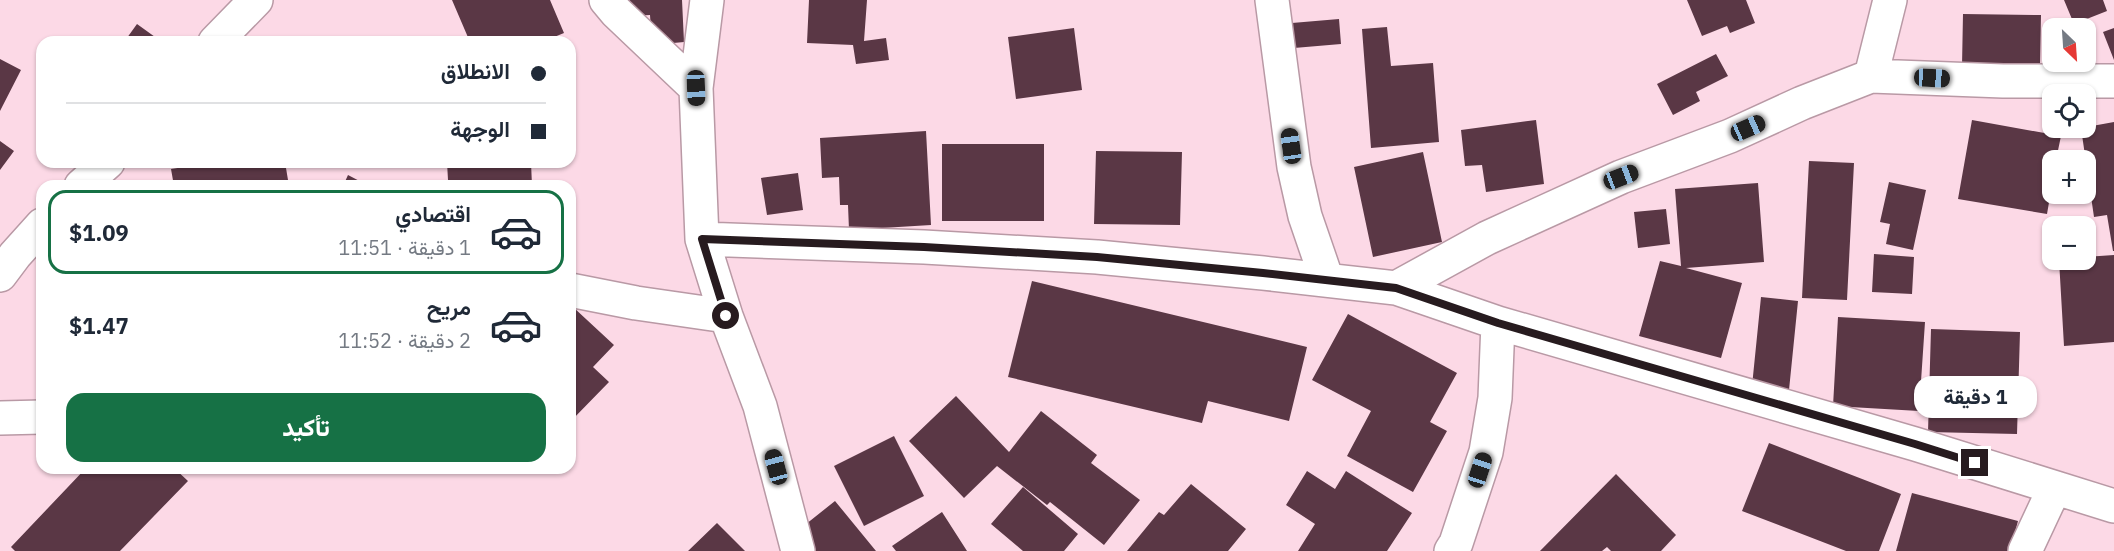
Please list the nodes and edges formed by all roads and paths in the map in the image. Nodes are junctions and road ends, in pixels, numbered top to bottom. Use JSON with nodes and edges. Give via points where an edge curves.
{"nodes":[{"id":1,"x":256,"y":0,"type":"edge"},
{"id":2,"x":606,"y":0,"type":"edge"},
{"id":3,"x":706,"y":0,"type":"edge"},
{"id":4,"x":1272,"y":0,"type":"edge"},
{"id":5,"x":1890,"y":0,"type":"edge"},
{"id":6,"x":221,"y":36,"type":"edge"},
{"id":7,"x":1871,"y":76,"type":"junction"},
{"id":8,"x":2114,"y":81,"type":"edge"},
{"id":9,"x":696,"y":88,"type":"junction"},
{"id":10,"x":101,"y":168,"type":"edge"},
{"id":11,"x":88,"y":180,"type":"edge"},
{"id":12,"x":36,"y":232,"type":"edge"},
{"id":13,"x":702,"y":239,"type":"junction"},
{"id":14,"x":0,"y":275,"type":"edge"},
{"id":15,"x":1327,"y":280,"type":"junction"},
{"id":16,"x":1396,"y":288,"type":"junction"},
{"id":17,"x":576,"y":291,"type":"edge"},
{"id":18,"x":726,"y":316,"type":"junction"},
{"id":19,"x":1498,"y":323,"type":"junction"},
{"id":20,"x":36,"y":417,"type":"edge"},
{"id":21,"x":0,"y":418,"type":"edge"},
{"id":22,"x":2054,"y":489,"type":"junction"},
{"id":23,"x":2114,"y":506,"type":"edge"},
{"id":24,"x":798,"y":551,"type":"edge"},
{"id":25,"x":1451,"y":551,"type":"edge"},
{"id":26,"x":2025,"y":551,"type":"edge"}],
"edges":[{"from":1,"to":6,"type":"street"},
{"from":2,"to":9,"type":"street"},
{"from":3,"to":9,"type":"street"},
{"from":4,"to":15,"type":"street","via":[[1294,167],[1305,216]]},
{"from":5,"to":7,"type":"street"},
{"from":7,"to":8,"type":"street"},
{"from":7,"to":16,"type":"street","via":[[1621,177],[1487,238]]},
{"from":9,"to":13,"type":"street"},
{"from":10,"to":11,"type":"street"},
{"from":12,"to":14,"type":"street"},
{"from":13,"to":15,"type":"street","via":[[1097,257]]},
{"from":13,"to":18,"type":"street"},
{"from":15,"to":16,"type":"street"},
{"from":16,"to":19,"type":"street"},
{"from":17,"to":18,"type":"street"},
{"from":18,"to":24,"type":"street","via":[[760,406]]},
{"from":19,"to":22,"type":"street","via":[[1915,444]]},
{"from":19,"to":25,"type":"street","via":[[1495,398],[1486,452]]},
{"from":20,"to":21,"type":"street"},
{"from":22,"to":23,"type":"street"},
{"from":22,"to":26,"type":"street"}]}
